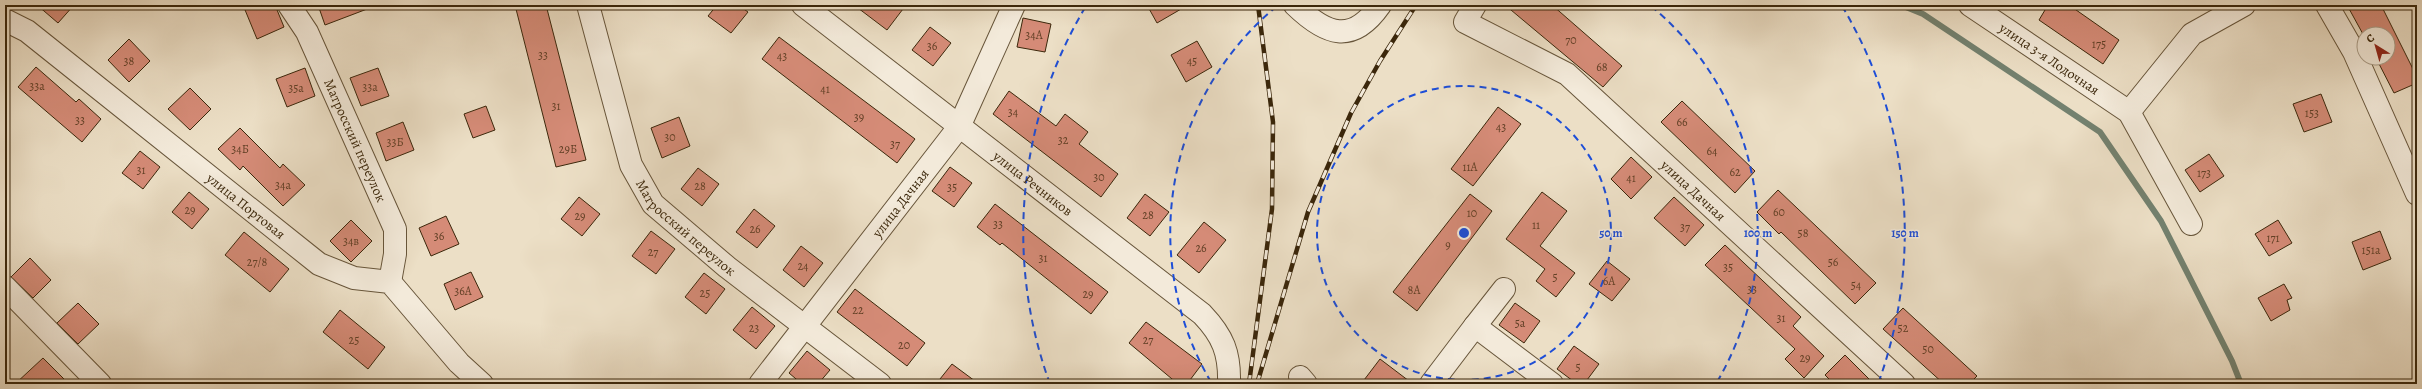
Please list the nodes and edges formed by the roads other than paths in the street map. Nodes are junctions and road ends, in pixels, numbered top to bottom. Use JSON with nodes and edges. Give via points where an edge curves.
{"nodes":[{"id":1,"x":289,"y":5,"type":"edge"},
{"id":2,"x":588,"y":5,"type":"edge"},
{"id":3,"x":803,"y":5,"type":"edge"},
{"id":4,"x":1014,"y":5,"type":"edge"},
{"id":5,"x":1295,"y":5,"type":"edge"},
{"id":6,"x":1380,"y":5,"type":"edge"},
{"id":7,"x":1970,"y":5,"type":"edge"},
{"id":8,"x":2244,"y":5,"type":"edge"},
{"id":9,"x":2327,"y":5,"type":"edge"},
{"id":10,"x":1470,"y":13,"type":"edge"},
{"id":11,"x":5,"y":20,"type":"edge"},
{"id":12,"x":2129,"y":112,"type":"junction"},
{"id":13,"x":959,"y":127,"type":"junction"},
{"id":14,"x":2417,"y":194,"type":"edge"},
{"id":15,"x":2191,"y":224,"type":"dead end"},
{"id":16,"x":390,"y":282,"type":"junction"},
{"id":17,"x":5,"y":287,"type":"edge"},
{"id":18,"x":1504,"y":289,"type":"dead end"},
{"id":19,"x":805,"y":325,"type":"junction"},
{"id":20,"x":1475,"y":326,"type":"junction"},
{"id":21,"x":100,"y":384,"type":"edge"},
{"id":22,"x":482,"y":384,"type":"edge"},
{"id":23,"x":760,"y":384,"type":"edge"},
{"id":24,"x":880,"y":384,"type":"edge"},
{"id":25,"x":1229,"y":384,"type":"edge"},
{"id":26,"x":1431,"y":384,"type":"edge"},
{"id":27,"x":1552,"y":384,"type":"edge"},
{"id":28,"x":1904,"y":384,"type":"edge"}],
"edges":[{"from":1,"to":16,"type":"street","name":"Матросский переулок","via":[[307,32],[395,229],[395,254]]},
{"from":2,"to":19,"type":"street","name":"Матросский переулок","via":[[631,165],[653,204],[727,266]]},
{"from":3,"to":13,"type":"street","name":"улица Речников"},
{"from":4,"to":13,"type":"street","name":"улица Дачная"},
{"from":5,"to":6,"type":"street","via":[[1305,15],[1331,30],[1352,31],[1368,21]]},
{"from":7,"to":12,"type":"street","name":"улица 3-я Лодочная"},
{"from":8,"to":12,"type":"street","via":[[2192,34]]},
{"from":9,"to":14,"type":"street","via":[[2354,52]]},
{"from":10,"to":28,"type":"street","name":"улица Дачная","via":[[1567,74]]},
{"from":11,"to":16,"type":"street","name":"улица Портовая","via":[[33,36],[319,264],[354,278]]},
{"from":12,"to":15,"type":"street","name":"улица 3-я Лодочная"},
{"from":13,"to":19,"type":"street","name":"улица Дачная"},
{"from":13,"to":25,"type":"street","name":"улица Речников","via":[[1202,314],[1217,330],[1225,347],[1229,365]]},
{"from":16,"to":22,"type":"street","via":[[459,363]]},
{"from":17,"to":21,"type":"street"},
{"from":18,"to":20,"type":"street"},
{"from":19,"to":23,"type":"street","name":"улица Дачная"},
{"from":19,"to":24,"type":"street","name":"Матросский переулок"},
{"from":20,"to":26,"type":"street"},
{"from":20,"to":27,"type":"street"}]}
